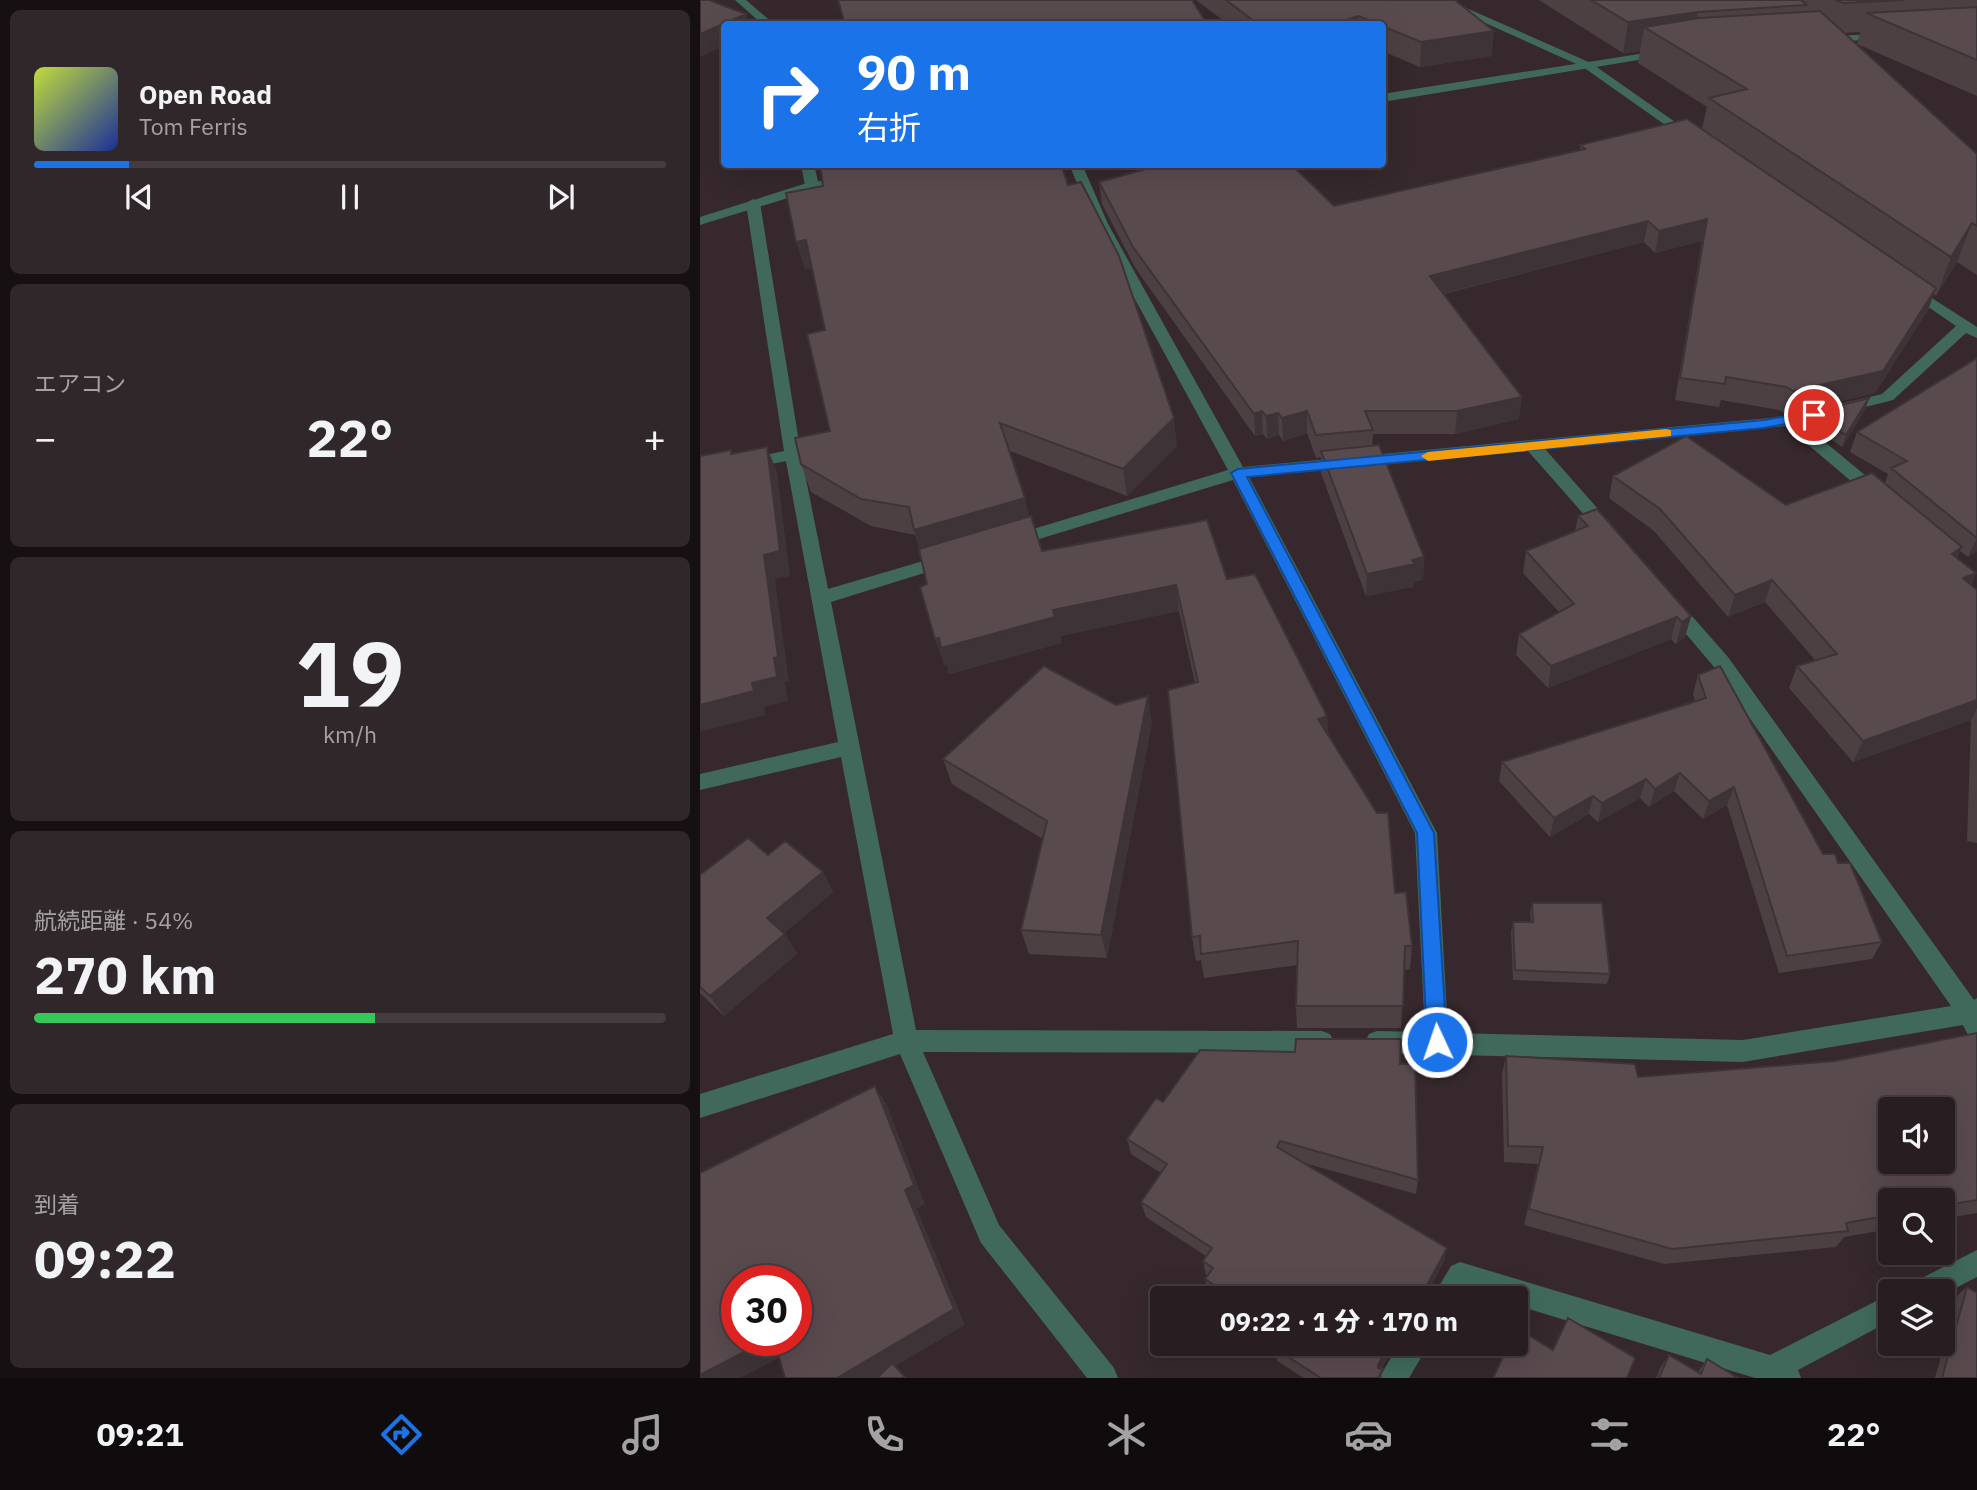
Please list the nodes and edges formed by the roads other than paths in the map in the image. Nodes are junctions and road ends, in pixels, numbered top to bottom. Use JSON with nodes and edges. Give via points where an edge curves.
{"nodes":[{"id":1,"x":740,"y":0,"type":"edge"},
{"id":2,"x":1439,"y":0,"type":"edge"},
{"id":3,"x":764,"y":21,"type":"edge"},
{"id":4,"x":1897,"y":35,"type":"edge"},
{"id":5,"x":1815,"y":40,"type":"edge"},
{"id":6,"x":1679,"y":50,"type":"edge"},
{"id":7,"x":1587,"y":65,"type":"junction"},
{"id":8,"x":1386,"y":97,"type":"edge"},
{"id":9,"x":1702,"y":144,"type":"edge"},
{"id":10,"x":808,"y":168,"type":"edge"},
{"id":11,"x":1077,"y":168,"type":"edge"},
{"id":12,"x":866,"y":178,"type":"edge"},
{"id":13,"x":812,"y":186,"type":"junction"},
{"id":14,"x":753,"y":203,"type":"junction"},
{"id":15,"x":700,"y":221,"type":"edge"},
{"id":16,"x":1896,"y":279,"type":"edge"},
{"id":17,"x":1971,"y":330,"type":"edge"},
{"id":18,"x":1790,"y":421,"type":"junction"},
{"id":19,"x":1534,"y":447,"type":"junction"},
{"id":20,"x":793,"y":454,"type":"junction"},
{"id":21,"x":1238,"y":473,"type":"junction"},
{"id":22,"x":700,"y":474,"type":"edge"},
{"id":23,"x":1894,"y":508,"type":"edge"},
{"id":24,"x":990,"y":547,"type":"edge"},
{"id":25,"x":1623,"y":549,"type":"edge"},
{"id":26,"x":964,"y":555,"type":"edge"},
{"id":27,"x":1659,"y":590,"type":"edge"},
{"id":28,"x":821,"y":598,"type":"junction"},
{"id":29,"x":849,"y":747,"type":"junction"},
{"id":30,"x":700,"y":782,"type":"edge"},
{"id":31,"x":1975,"y":1017,"type":"edge"},
{"id":32,"x":906,"y":1041,"type":"junction"},
{"id":33,"x":1437,"y":1042,"type":"junction"},
{"id":34,"x":700,"y":1106,"type":"edge"},
{"id":35,"x":1977,"y":1263,"type":"edge"},
{"id":36,"x":1946,"y":1279,"type":"edge"},
{"id":37,"x":1453,"y":1286,"type":"edge"},
{"id":38,"x":1496,"y":1286,"type":"edge"},
{"id":39,"x":1528,"y":1296,"type":"edge"},
{"id":40,"x":1878,"y":1314,"type":"edge"},
{"id":41,"x":1407,"y":1356,"type":"edge"},
{"id":42,"x":1779,"y":1373,"type":"edge"},
{"id":43,"x":1104,"y":1378,"type":"edge"},
{"id":44,"x":1393,"y":1378,"type":"edge"}],
"edges":[{"from":1,"to":3,"type":"street"},
{"from":2,"to":7,"type":"street"},
{"from":4,"to":5,"type":"street"},
{"from":6,"to":7,"type":"street"},
{"from":7,"to":8,"type":"street"},
{"from":7,"to":9,"type":"street"},
{"from":10,"to":13,"type":"street"},
{"from":11,"to":21,"type":"street","via":[[1101,224]]},
{"from":12,"to":13,"type":"street"},
{"from":13,"to":14,"type":"street"},
{"from":14,"to":15,"type":"street"},
{"from":14,"to":20,"type":"street"},
{"from":16,"to":17,"type":"street"},
{"from":17,"to":18,"type":"street","via":[[1887,397]]},
{"from":18,"to":19,"type":"street"},
{"from":18,"to":23,"type":"street"},
{"from":19,"to":21,"type":"street"},
{"from":19,"to":25,"type":"street"},
{"from":20,"to":22,"type":"street"},
{"from":20,"to":28,"type":"street"},
{"from":21,"to":24,"type":"street"},
{"from":21,"to":33,"type":"street","via":[[1426,833]]},
{"from":26,"to":28,"type":"street"},
{"from":27,"to":31,"type":"street","via":[[1721,662]]},
{"from":28,"to":29,"type":"street"},
{"from":29,"to":30,"type":"street"},
{"from":29,"to":32,"type":"street"},
{"from":31,"to":33,"type":"street","via":[[1743,1051]]},
{"from":32,"to":33,"type":"street"},
{"from":32,"to":34,"type":"street"},
{"from":32,"to":43,"type":"street","via":[[990,1234]]},
{"from":35,"to":36,"type":"street"},
{"from":37,"to":38,"type":"street","via":[[1460,1275]]},
{"from":39,"to":42,"type":"street"},
{"from":40,"to":42,"type":"street"},
{"from":41,"to":44,"type":"street"}]}
